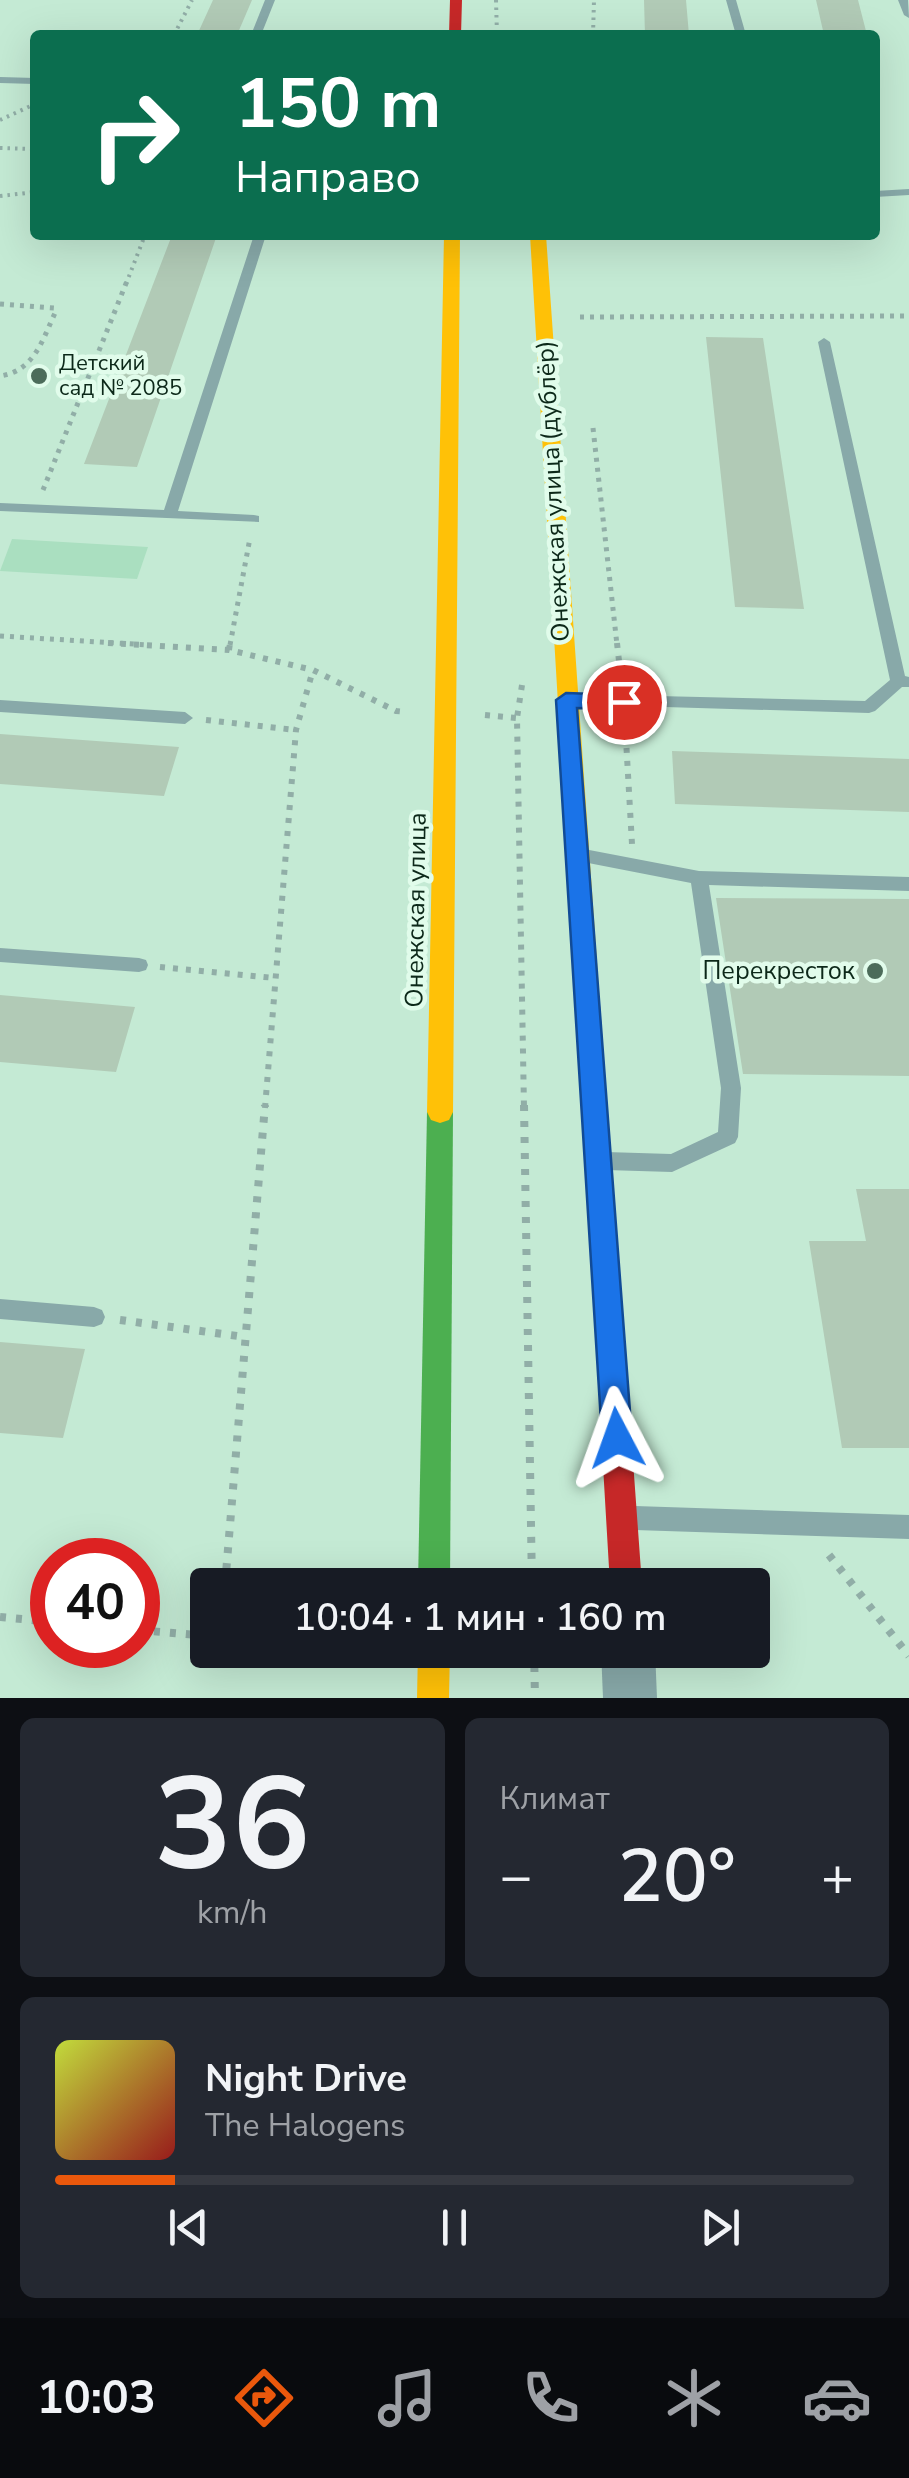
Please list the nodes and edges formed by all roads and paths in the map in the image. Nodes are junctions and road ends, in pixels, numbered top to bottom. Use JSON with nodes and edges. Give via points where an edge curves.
{"nodes":[{"id":1,"x":192,"y":0,"type":"edge"},
{"id":2,"x":270,"y":0,"type":"edge"},
{"id":3,"x":456,"y":0,"type":"edge"},
{"id":4,"x":496,"y":0,"type":"edge"},
{"id":5,"x":594,"y":0,"type":"edge"},
{"id":6,"x":731,"y":0,"type":"edge"},
{"id":7,"x":903,"y":0,"type":"edge"},
{"id":8,"x":909,"y":15,"type":"edge"},
{"id":9,"x":177,"y":30,"type":"edge"},
{"id":10,"x":258,"y":30,"type":"edge"},
{"id":11,"x":455,"y":30,"type":"edge"},
{"id":12,"x":496,"y":30,"type":"edge"},
{"id":13,"x":593,"y":30,"type":"edge"},
{"id":14,"x":740,"y":30,"type":"edge"},
{"id":15,"x":0,"y":80,"type":"edge"},
{"id":16,"x":30,"y":81,"type":"edge"},
{"id":17,"x":30,"y":106,"type":"edge"},
{"id":18,"x":0,"y":120,"type":"edge"},
{"id":19,"x":0,"y":148,"type":"edge"},
{"id":20,"x":30,"y":149,"type":"edge"},
{"id":21,"x":909,"y":192,"type":"edge"},
{"id":22,"x":30,"y":193,"type":"edge"},
{"id":23,"x":880,"y":194,"type":"edge"},
{"id":24,"x":0,"y":196,"type":"edge"},
{"id":25,"x":143,"y":240,"type":"edge"},
{"id":26,"x":258,"y":240,"type":"edge"},
{"id":27,"x":452,"y":240,"type":"edge"},
{"id":28,"x":538,"y":240,"type":"edge"},
{"id":29,"x":579,"y":301,"type":"dead end"},
{"id":30,"x":0,"y":304,"type":"edge"},
{"id":31,"x":909,"y":316,"type":"edge"},
{"id":32,"x":581,"y":317,"type":"junction"},
{"id":33,"x":543,"y":318,"type":"junction"},
{"id":34,"x":824,"y":342,"type":"dead end"},
{"id":35,"x":0,"y":376,"type":"edge"},
{"id":36,"x":592,"y":414,"type":"dead end"},
{"id":37,"x":0,"y":507,"type":"edge"},
{"id":38,"x":35,"y":510,"type":"junction"},
{"id":39,"x":169,"y":516,"type":"junction"},
{"id":40,"x":254,"y":519,"type":"joint"},
{"id":41,"x":0,"y":636,"type":"edge"},
{"id":42,"x":229,"y":650,"type":"junction"},
{"id":43,"x":524,"y":668,"type":"dead end"},
{"id":44,"x":313,"y":670,"type":"junction"},
{"id":45,"x":904,"y":681,"type":"edge"},
{"id":46,"x":566,"y":700,"type":"junction"},
{"id":47,"x":624,"y":702,"type":"junction"},
{"id":48,"x":0,"y":706,"type":"edge"},
{"id":49,"x":410,"y":712,"type":"dead end"},
{"id":50,"x":185,"y":718,"type":"joint"},
{"id":51,"x":296,"y":730,"type":"junction"},
{"id":52,"x":579,"y":854,"type":"junction"},
{"id":53,"x":634,"y":865,"type":"junction"},
{"id":54,"x":699,"y":878,"type":"junction"},
{"id":55,"x":909,"y":884,"type":"edge"},
{"id":56,"x":0,"y":955,"type":"edge"},
{"id":57,"x":139,"y":964,"type":"joint"},
{"id":58,"x":276,"y":978,"type":"junction"},
{"id":59,"x":595,"y":1161,"type":"junction"},
{"id":60,"x":0,"y":1309,"type":"edge"},
{"id":61,"x":94,"y":1317,"type":"joint"},
{"id":62,"x":246,"y":1337,"type":"junction"},
{"id":63,"x":623,"y":1517,"type":"junction"},
{"id":64,"x":804,"y":1523,"type":"junction"},
{"id":65,"x":909,"y":1527,"type":"edge"},
{"id":66,"x":226,"y":1568,"type":"edge"},
{"id":67,"x":434,"y":1568,"type":"edge"},
{"id":68,"x":532,"y":1568,"type":"edge"},
{"id":69,"x":625,"y":1568,"type":"edge"},
{"id":70,"x":0,"y":1618,"type":"edge"},
{"id":71,"x":30,"y":1620,"type":"edge"},
{"id":72,"x":160,"y":1632,"type":"edge"},
{"id":73,"x":190,"y":1634,"type":"edge"},
{"id":74,"x":909,"y":1656,"type":"edge"},
{"id":75,"x":434,"y":1668,"type":"edge"},
{"id":76,"x":534,"y":1668,"type":"edge"},
{"id":77,"x":629,"y":1668,"type":"edge"},
{"id":78,"x":433,"y":1698,"type":"edge"},
{"id":79,"x":535,"y":1698,"type":"edge"},
{"id":80,"x":630,"y":1698,"type":"edge"}],
"edges":[{"from":1,"to":9,"type":"path"},
{"from":2,"to":10,"type":"lane"},
{"from":3,"to":11,"type":"main road"},
{"from":4,"to":12,"type":"path"},
{"from":5,"to":13,"type":"path"},
{"from":6,"to":14,"type":"lane"},
{"from":7,"to":8,"type":"lane"},
{"from":15,"to":16,"type":"lane"},
{"from":17,"to":18,"type":"path"},
{"from":19,"to":20,"type":"path"},
{"from":21,"to":23,"type":"lane"},
{"from":22,"to":24,"type":"path"},
{"from":25,"to":38,"type":"path"},
{"from":26,"to":39,"type":"lane"},
{"from":27,"to":67,"type":"main road","name":"Онежская улица"},
{"from":28,"to":33,"type":"main road","name":"Онежская улица (дублёр)"},
{"from":29,"to":32,"type":"path"},
{"from":30,"to":35,"type":"path","via":[[45,306],[55,313],[28,366]]},
{"from":31,"to":32,"type":"path"},
{"from":32,"to":33,"type":"path"},
{"from":33,"to":46,"type":"main road","name":"Онежская улица (дублёр)"},
{"from":34,"to":45,"type":"lane"},
{"from":36,"to":47,"type":"path"},
{"from":37,"to":38,"type":"lane"},
{"from":38,"to":39,"type":"lane"},
{"from":39,"to":40,"type":"lane"},
{"from":40,"to":42,"type":"path"},
{"from":41,"to":42,"type":"path"},
{"from":42,"to":44,"type":"path"},
{"from":43,"to":68,"type":"path","via":[[517,718]]},
{"from":44,"to":49,"type":"path","via":[[396,712]]},
{"from":44,"to":51,"type":"path"},
{"from":45,"to":47,"type":"lane","via":[[869,707]]},
{"from":46,"to":47,"type":"lane"},
{"from":46,"to":52,"type":"main road","name":"Онежская улица (дублёр)"},
{"from":47,"to":53,"type":"path"},
{"from":48,"to":50,"type":"lane"},
{"from":50,"to":51,"type":"path"},
{"from":51,"to":58,"type":"path"},
{"from":52,"to":53,"type":"lane"},
{"from":52,"to":59,"type":"main road","name":"Онежская улица (дублёр)"},
{"from":53,"to":54,"type":"lane"},
{"from":54,"to":55,"type":"lane"},
{"from":54,"to":59,"type":"lane","via":[[731,1088],[728,1137],[672,1163]]},
{"from":56,"to":57,"type":"lane"},
{"from":57,"to":58,"type":"path"},
{"from":58,"to":62,"type":"path"},
{"from":59,"to":63,"type":"main road","name":"Онежская улица (дублёр)"},
{"from":60,"to":61,"type":"lane"},
{"from":61,"to":62,"type":"path"},
{"from":62,"to":66,"type":"path"},
{"from":63,"to":64,"type":"lane"},
{"from":63,"to":69,"type":"main road","name":"Онежская улица (дублёр)"},
{"from":64,"to":65,"type":"lane"},
{"from":64,"to":74,"type":"path"},
{"from":70,"to":71,"type":"path"},
{"from":72,"to":73,"type":"path"},
{"from":75,"to":78,"type":"main road"},
{"from":76,"to":79,"type":"path"},
{"from":77,"to":80,"type":"street"}]}
